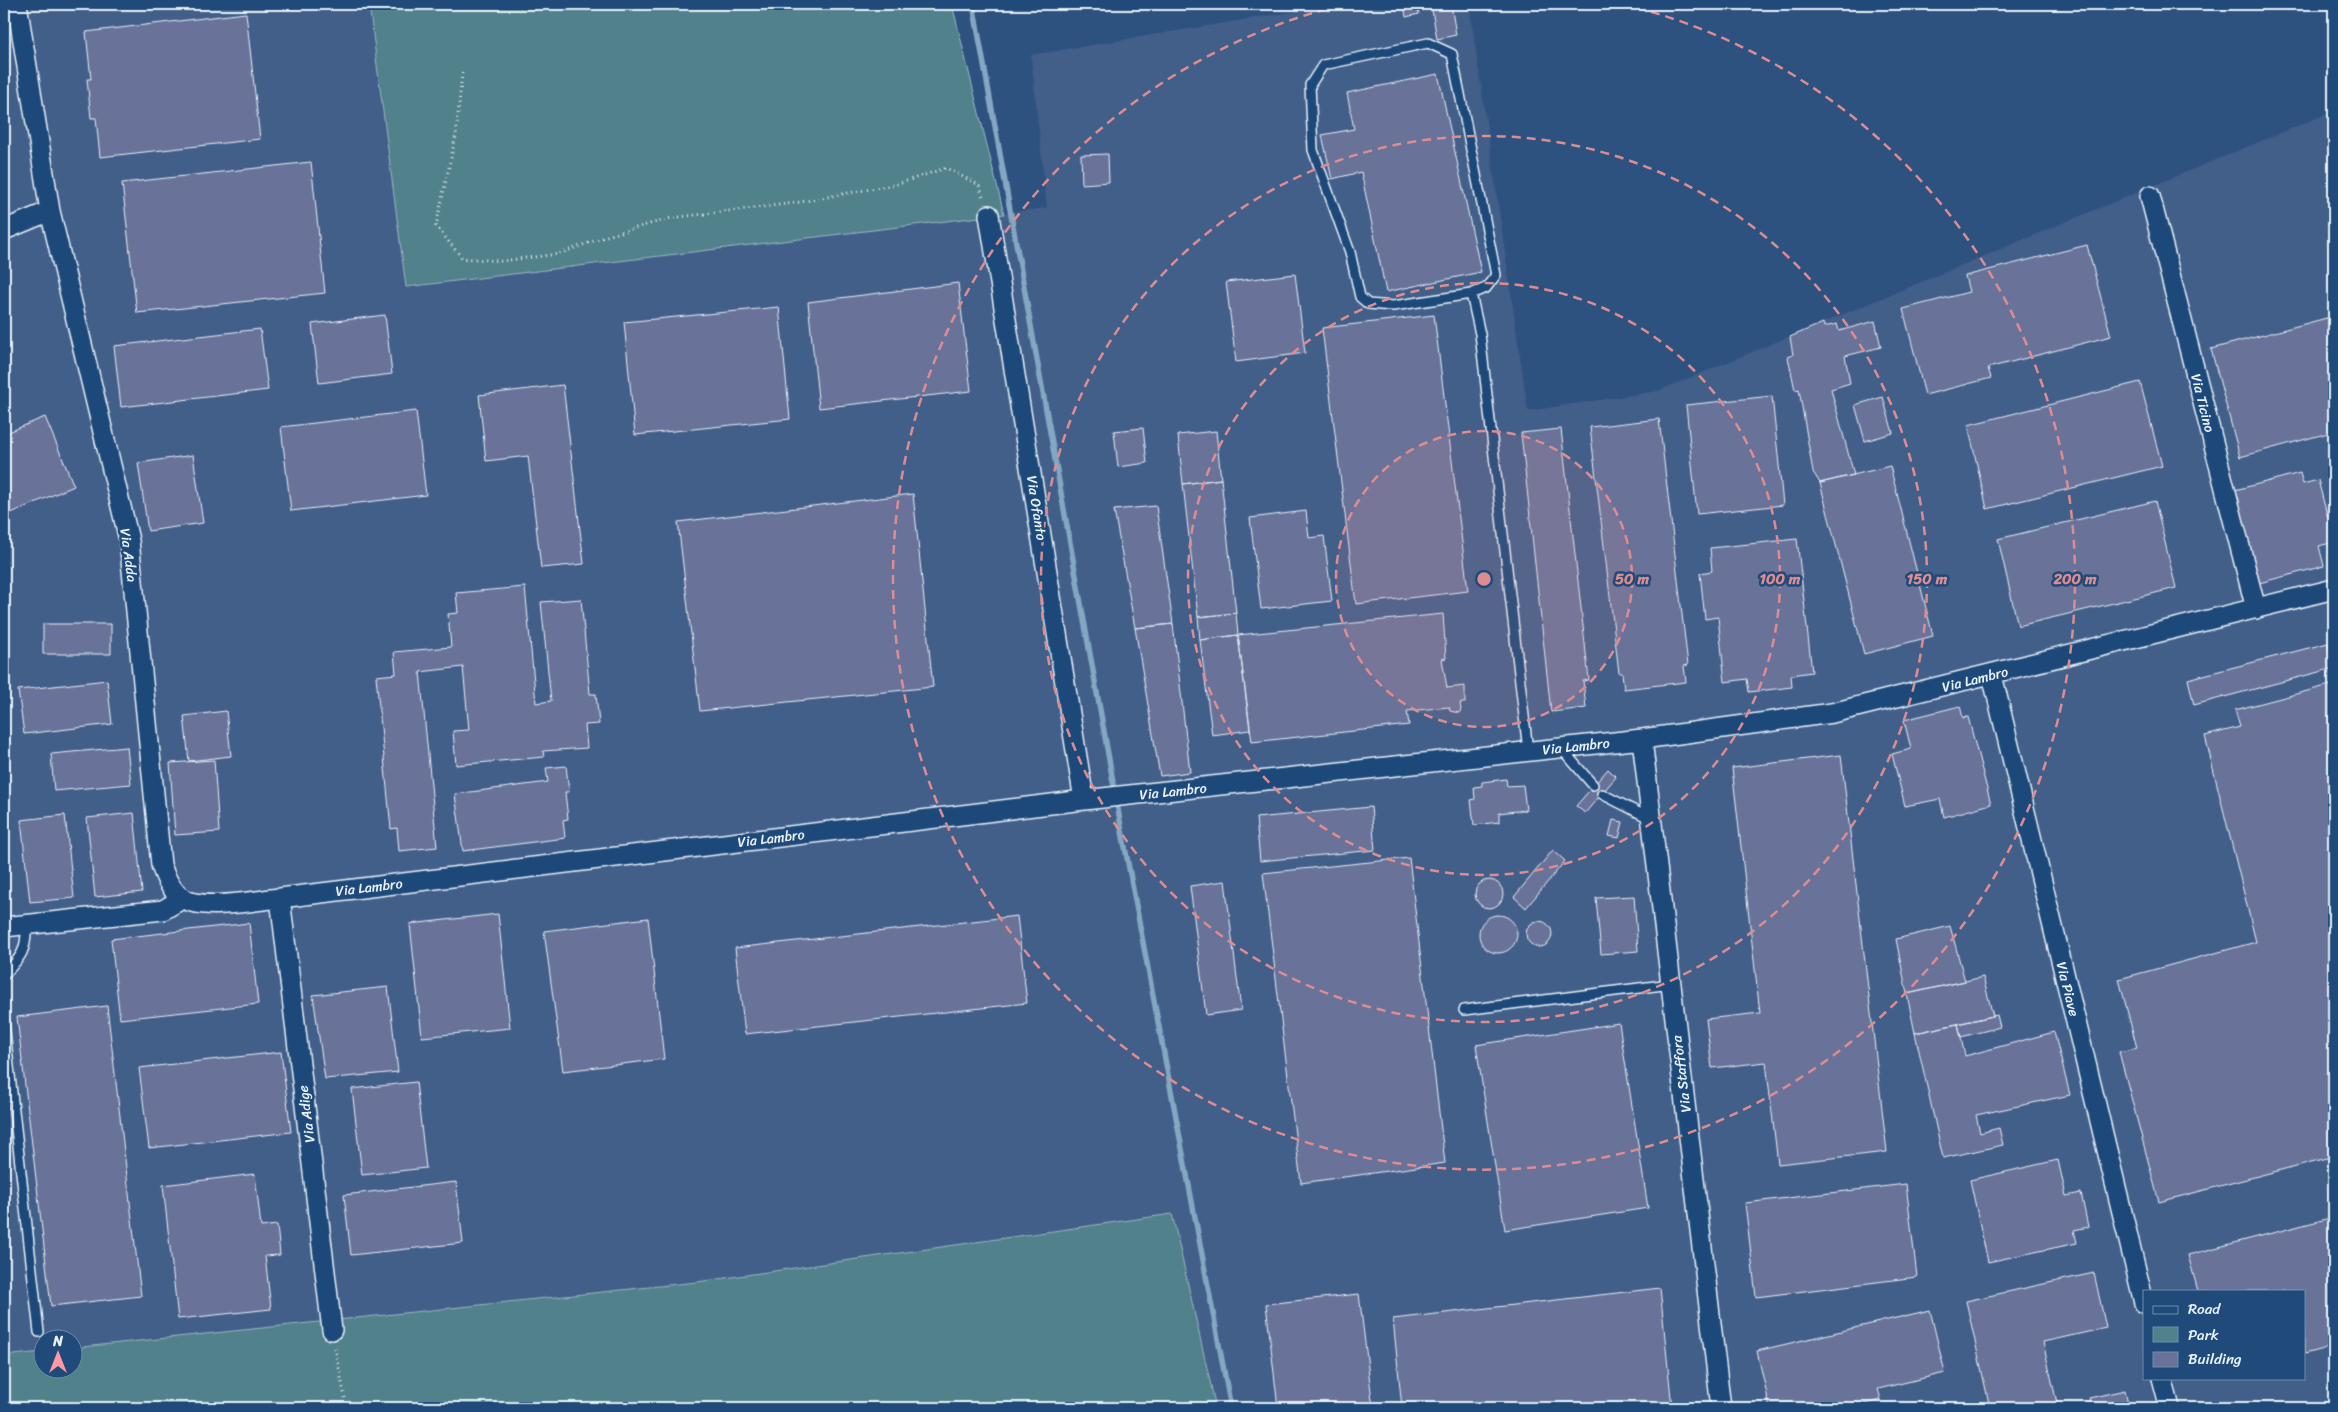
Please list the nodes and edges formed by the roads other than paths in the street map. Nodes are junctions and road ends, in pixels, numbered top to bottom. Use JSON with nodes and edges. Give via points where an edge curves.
{"nodes":[{"id":1,"x":17,"y":7,"type":"edge"},
{"id":2,"x":2150,"y":196,"type":"dead end"},
{"id":3,"x":50,"y":211,"type":"junction"},
{"id":4,"x":989,"y":215,"type":"road end"},
{"id":5,"x":4,"y":230,"type":"edge"},
{"id":6,"x":1470,"y":294,"type":"junction"},
{"id":7,"x":2334,"y":589,"type":"edge"},
{"id":8,"x":2256,"y":609,"type":"junction"},
{"id":9,"x":1992,"y":675,"type":"junction"},
{"id":10,"x":1642,"y":739,"type":"junction"},
{"id":11,"x":1561,"y":748,"type":"junction"},
{"id":12,"x":1528,"y":750,"type":"junction"},
{"id":13,"x":1594,"y":785,"type":"dead end"},
{"id":14,"x":1602,"y":794,"type":"dead end"},
{"id":15,"x":1090,"y":800,"type":"junction"},
{"id":16,"x":1652,"y":819,"type":"junction"},
{"id":17,"x":280,"y":898,"type":"junction"},
{"id":18,"x":182,"y":899,"type":"junction"},
{"id":19,"x":26,"y":925,"type":"junction"},
{"id":20,"x":4,"y":928,"type":"edge"},
{"id":21,"x":4,"y":975,"type":"edge"},
{"id":22,"x":1671,"y":984,"type":"junction"},
{"id":23,"x":1464,"y":1010,"type":"dead end"},
{"id":24,"x":4,"y":1022,"type":"edge"},
{"id":25,"x":2143,"y":1299,"type":"edge"},
{"id":26,"x":39,"y":1330,"type":"edge"},
{"id":27,"x":332,"y":1330,"type":"road end"},
{"id":28,"x":2163,"y":1380,"type":"edge"},
{"id":29,"x":1721,"y":1408,"type":"edge"},
{"id":30,"x":2170,"y":1408,"type":"edge"}],
"edges":[{"from":1,"to":3,"type":"street","name":"Via Adda"},
{"from":2,"to":8,"type":"street","name":"Via Ticino"},
{"from":3,"to":5,"type":"street"},
{"from":3,"to":18,"type":"street","name":"Via Adda","via":[[129,540],[160,858],[170,885]]},
{"from":4,"to":15,"type":"street","name":"Via Ofanto"},
{"from":6,"to":6,"type":"lane","via":[[1486,288],[1496,275],[1452,54],[1428,43],[1322,65],[1310,84],[1314,150],[1350,252],[1360,297],[1368,304],[1393,306]]},
{"from":6,"to":12,"type":"lane","via":[[1480,334]]},
{"from":7,"to":8,"type":"street","name":"Via Lambro"},
{"from":8,"to":9,"type":"street","name":"Via Lambro"},
{"from":9,"to":10,"type":"street","name":"Via Lambro","via":[[1832,713]]},
{"from":9,"to":25,"type":"street","name":"Via Piave"},
{"from":10,"to":11,"type":"street","name":"Via Lambro"},
{"from":10,"to":16,"type":"street","name":"Via Staffora"},
{"from":11,"to":12,"type":"street","name":"Via Lambro"},
{"from":11,"to":13,"type":"lane"},
{"from":12,"to":15,"type":"street","name":"Via Lambro"},
{"from":14,"to":16,"type":"lane"},
{"from":15,"to":17,"type":"street","name":"Via Lambro"},
{"from":16,"to":22,"type":"street","name":"Via Staffora"},
{"from":17,"to":18,"type":"street","name":"Via Lambro","via":[[209,904]]},
{"from":17,"to":27,"type":"street","name":"Via Adige"},
{"from":18,"to":19,"type":"street","via":[[163,910]]},
{"from":19,"to":20,"type":"street"},
{"from":19,"to":21,"type":"lane","via":[[26,943],[20,957]]},
{"from":22,"to":23,"type":"lane"},
{"from":22,"to":29,"type":"street","name":"Via Staffora"},
{"from":24,"to":26,"type":"lane"},
{"from":28,"to":30,"type":"street"}]}
